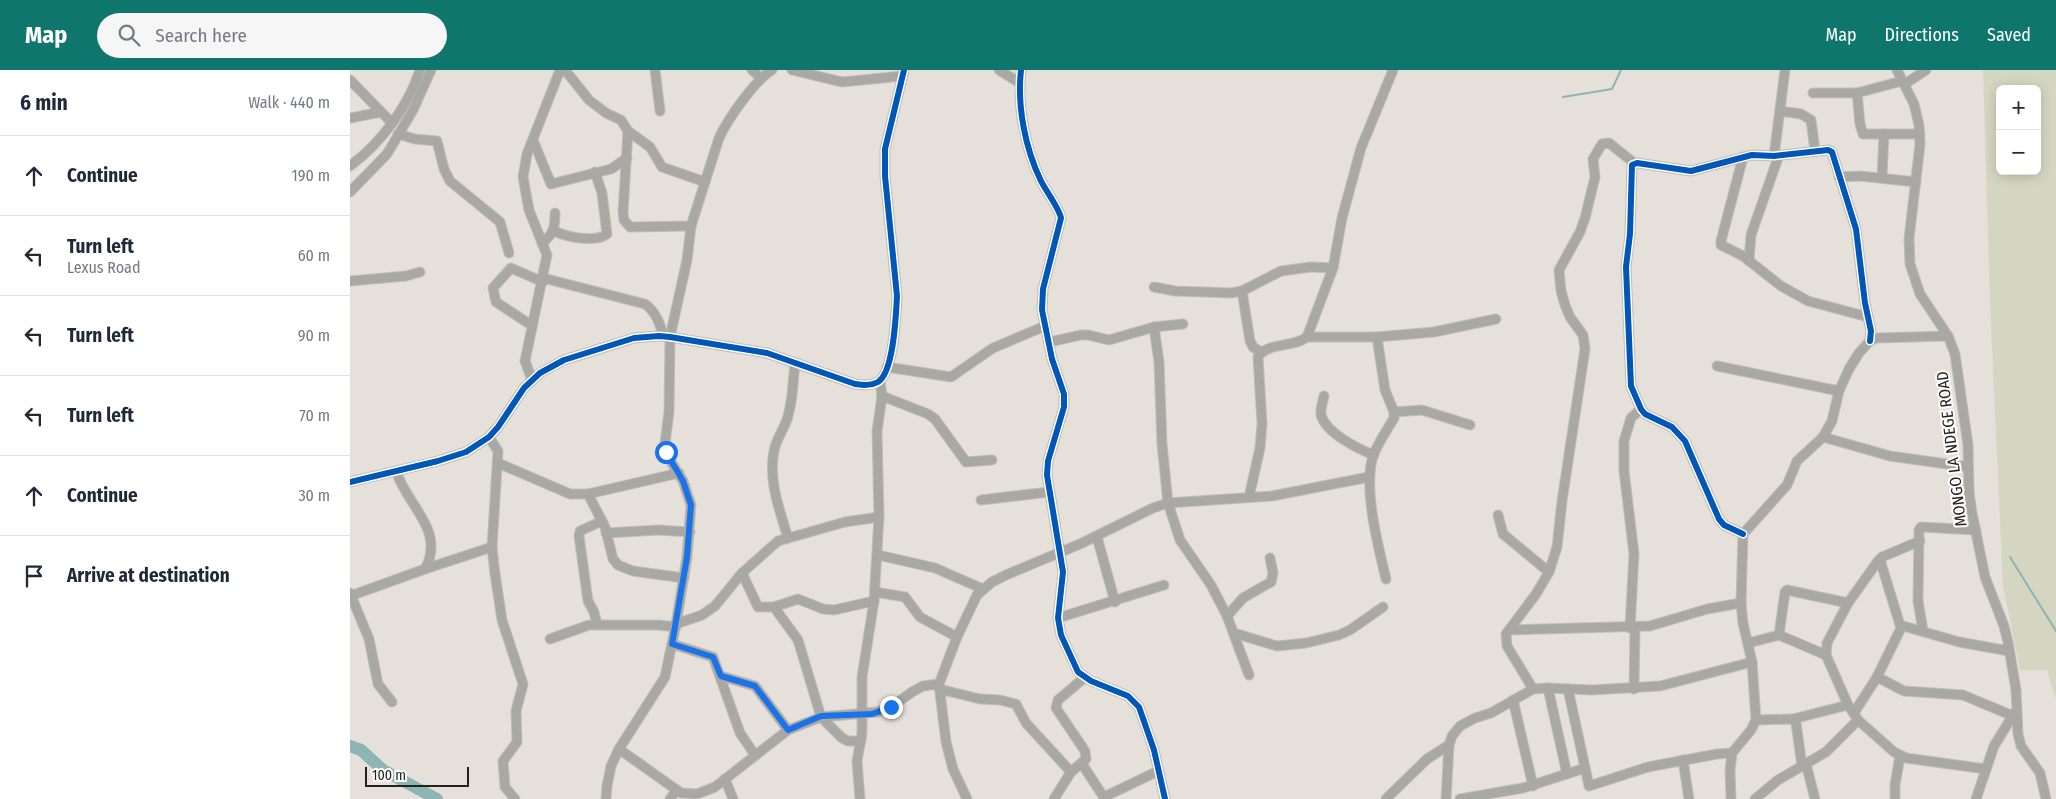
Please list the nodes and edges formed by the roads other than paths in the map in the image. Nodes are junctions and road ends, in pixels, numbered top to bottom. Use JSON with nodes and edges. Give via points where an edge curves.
{"nodes":[{"id":1,"x":420,"y":70,"type":"edge"},
{"id":2,"x":432,"y":70,"type":"edge"},
{"id":3,"x":560,"y":70,"type":"edge"},
{"id":4,"x":565,"y":70,"type":"edge"},
{"id":5,"x":655,"y":70,"type":"edge"},
{"id":6,"x":752,"y":70,"type":"edge"},
{"id":7,"x":772,"y":70,"type":"edge"},
{"id":8,"x":792,"y":70,"type":"edge"},
{"id":9,"x":999,"y":70,"type":"edge"},
{"id":10,"x":1021,"y":70,"type":"edge"},
{"id":11,"x":1394,"y":70,"type":"edge"},
{"id":12,"x":1785,"y":70,"type":"edge"},
{"id":13,"x":1897,"y":70,"type":"edge"},
{"id":14,"x":1926,"y":70,"type":"edge"},
{"id":15,"x":903,"y":73,"type":"edge"},
{"id":16,"x":761,"y":78,"type":"junction"},
{"id":17,"x":350,"y":80,"type":"edge"},
{"id":18,"x":1020,"y":82,"type":"junction"},
{"id":19,"x":1903,"y":82,"type":"junction"},
{"id":20,"x":1813,"y":93,"type":"dead end"},
{"id":21,"x":1857,"y":93,"type":"junction"},
{"id":22,"x":660,"y":111,"type":"dead end"},
{"id":23,"x":1780,"y":111,"type":"junction"},
{"id":24,"x":381,"y":112,"type":"junction"},
{"id":25,"x":350,"y":118,"type":"edge"},
{"id":26,"x":391,"y":122,"type":"junction"},
{"id":27,"x":628,"y":131,"type":"junction"},
{"id":28,"x":398,"y":134,"type":"junction"},
{"id":29,"x":1884,"y":134,"type":"junction"},
{"id":30,"x":1920,"y":134,"type":"junction"},
{"id":31,"x":533,"y":140,"type":"junction"},
{"id":32,"x":1815,"y":152,"type":"junction"},
{"id":33,"x":1776,"y":155,"type":"junction"},
{"id":34,"x":1743,"y":156,"type":"junction"},
{"id":35,"x":627,"y":158,"type":"junction"},
{"id":36,"x":1634,"y":162,"type":"junction"},
{"id":37,"x":350,"y":166,"type":"edge"},
{"id":38,"x":595,"y":172,"type":"junction"},
{"id":39,"x":1840,"y":177,"type":"junction"},
{"id":40,"x":1882,"y":177,"type":"junction"},
{"id":41,"x":705,"y":182,"type":"junction"},
{"id":42,"x":1916,"y":182,"type":"junction"},
{"id":43,"x":350,"y":192,"type":"edge"},
{"id":44,"x":555,"y":213,"type":"dead end"},
{"id":45,"x":691,"y":226,"type":"junction"},
{"id":46,"x":554,"y":231,"type":"junction"},
{"id":47,"x":542,"y":243,"type":"junction"},
{"id":48,"x":509,"y":253,"type":"dead end"},
{"id":49,"x":1749,"y":261,"type":"junction"},
{"id":50,"x":1333,"y":268,"type":"junction"},
{"id":51,"x":420,"y":272,"type":"dead end"},
{"id":52,"x":543,"y":280,"type":"junction"},
{"id":53,"x":350,"y":281,"type":"edge"},
{"id":54,"x":1154,"y":288,"type":"dead end"},
{"id":55,"x":1242,"y":291,"type":"junction"},
{"id":56,"x":1868,"y":317,"type":"junction"},
{"id":57,"x":1496,"y":319,"type":"dead end"},
{"id":58,"x":1184,"y":324,"type":"dead end"},
{"id":59,"x":531,"y":325,"type":"junction"},
{"id":60,"x":1045,"y":326,"type":"junction"},
{"id":61,"x":1154,"y":327,"type":"junction"},
{"id":62,"x":666,"y":336,"type":"junction"},
{"id":63,"x":1948,"y":336,"type":"junction"},
{"id":64,"x":1307,"y":337,"type":"junction"},
{"id":65,"x":1377,"y":337,"type":"junction"},
{"id":66,"x":1870,"y":340,"type":"junction"},
{"id":67,"x":1049,"y":342,"type":"junction"},
{"id":68,"x":1261,"y":352,"type":"junction"},
{"id":69,"x":794,"y":363,"type":"junction"},
{"id":70,"x":1716,"y":366,"type":"dead end"},
{"id":71,"x":888,"y":367,"type":"junction"},
{"id":72,"x":532,"y":380,"type":"junction"},
{"id":73,"x":880,"y":381,"type":"junction"},
{"id":74,"x":1838,"y":391,"type":"junction"},
{"id":75,"x":882,"y":396,"type":"junction"},
{"id":76,"x":1324,"y":396,"type":"dead end"},
{"id":77,"x":1641,"y":409,"type":"junction"},
{"id":78,"x":1394,"y":412,"type":"junction"},
{"id":79,"x":1470,"y":425,"type":"dead end"},
{"id":80,"x":489,"y":436,"type":"junction"},
{"id":81,"x":1823,"y":437,"type":"junction"},
{"id":82,"x":1374,"y":455,"type":"junction"},
{"id":83,"x":992,"y":460,"type":"dead end"},
{"id":84,"x":498,"y":463,"type":"junction"},
{"id":85,"x":1968,"y":467,"type":"junction"},
{"id":86,"x":396,"y":471,"type":"junction"},
{"id":87,"x":678,"y":473,"type":"junction"},
{"id":88,"x":1369,"y":477,"type":"junction"},
{"id":89,"x":350,"y":482,"type":"edge"},
{"id":90,"x":1049,"y":492,"type":"junction"},
{"id":91,"x":588,"y":494,"type":"junction"},
{"id":92,"x":1250,"y":497,"type":"junction"},
{"id":93,"x":981,"y":500,"type":"dead end"},
{"id":94,"x":1168,"y":503,"type":"junction"},
{"id":95,"x":1498,"y":514,"type":"dead end"},
{"id":96,"x":879,"y":517,"type":"junction"},
{"id":97,"x":602,"y":521,"type":"junction"},
{"id":98,"x":1976,"y":530,"type":"junction"},
{"id":99,"x":690,"y":532,"type":"junction"},
{"id":100,"x":606,"y":533,"type":"junction"},
{"id":101,"x":1743,"y":534,"type":"junction"},
{"id":102,"x":1097,"y":537,"type":"junction"},
{"id":103,"x":788,"y":538,"type":"junction"},
{"id":104,"x":1920,"y":541,"type":"junction"},
{"id":105,"x":492,"y":547,"type":"junction"},
{"id":106,"x":1059,"y":553,"type":"junction"},
{"id":107,"x":878,"y":555,"type":"junction"},
{"id":108,"x":1270,"y":558,"type":"dead end"},
{"id":109,"x":1880,"y":560,"type":"junction"},
{"id":110,"x":425,"y":569,"type":"junction"},
{"id":111,"x":1548,"y":572,"type":"junction"},
{"id":112,"x":742,"y":573,"type":"junction"},
{"id":113,"x":684,"y":578,"type":"junction"},
{"id":114,"x":1386,"y":579,"type":"dead end"},
{"id":115,"x":1164,"y":585,"type":"dead end"},
{"id":116,"x":983,"y":589,"type":"junction"},
{"id":117,"x":350,"y":594,"type":"edge"},
{"id":118,"x":874,"y":596,"type":"junction"},
{"id":119,"x":1115,"y":602,"type":"junction"},
{"id":120,"x":1741,"y":602,"type":"junction"},
{"id":121,"x":1848,"y":603,"type":"junction"},
{"id":122,"x":774,"y":607,"type":"junction"},
{"id":123,"x":1383,"y":607,"type":"dead end"},
{"id":124,"x":1227,"y":616,"type":"junction"},
{"id":125,"x":1058,"y":618,"type":"junction"},
{"id":126,"x":597,"y":624,"type":"junction"},
{"id":127,"x":676,"y":626,"type":"junction"},
{"id":128,"x":1902,"y":626,"type":"junction"},
{"id":129,"x":1633,"y":627,"type":"junction"},
{"id":130,"x":1509,"y":630,"type":"junction"},
{"id":131,"x":1923,"y":631,"type":"junction"},
{"id":132,"x":1234,"y":632,"type":"junction"},
{"id":133,"x":1779,"y":635,"type":"junction"},
{"id":134,"x":957,"y":637,"type":"junction"},
{"id":135,"x":550,"y":639,"type":"dead end"},
{"id":136,"x":1748,"y":643,"type":"junction"},
{"id":137,"x":672,"y":644,"type":"junction"},
{"id":138,"x":2009,"y":652,"type":"junction"},
{"id":139,"x":1826,"y":655,"type":"junction"},
{"id":140,"x":1752,"y":662,"type":"junction"},
{"id":141,"x":1249,"y":675,"type":"dead end"},
{"id":142,"x":721,"y":676,"type":"junction"},
{"id":143,"x":1877,"y":677,"type":"junction"},
{"id":144,"x":1084,"y":678,"type":"junction"},
{"id":145,"x":939,"y":686,"type":"junction"},
{"id":146,"x":1548,"y":688,"type":"junction"},
{"id":147,"x":1533,"y":689,"type":"junction"},
{"id":148,"x":1568,"y":689,"type":"junction"},
{"id":149,"x":1634,"y":689,"type":"junction"},
{"id":150,"x":1513,"y":700,"type":"junction"},
{"id":151,"x":392,"y":702,"type":"dead end"},
{"id":152,"x":1848,"y":705,"type":"junction"},
{"id":153,"x":2015,"y":713,"type":"junction"},
{"id":154,"x":862,"y":714,"type":"junction"},
{"id":155,"x":821,"y":716,"type":"junction"},
{"id":156,"x":1856,"y":717,"type":"junction"},
{"id":157,"x":1793,"y":719,"type":"junction"},
{"id":158,"x":1756,"y":720,"type":"junction"},
{"id":159,"x":788,"y":730,"type":"junction"},
{"id":160,"x":861,"y":741,"type":"junction"},
{"id":161,"x":1449,"y":745,"type":"junction"},
{"id":162,"x":619,"y":749,"type":"junction"},
{"id":163,"x":1732,"y":753,"type":"junction"},
{"id":164,"x":755,"y":755,"type":"junction"},
{"id":165,"x":1900,"y":756,"type":"junction"},
{"id":166,"x":1683,"y":760,"type":"junction"},
{"id":167,"x":1082,"y":764,"type":"junction"},
{"id":168,"x":1804,"y":765,"type":"junction"},
{"id":169,"x":1585,"y":768,"type":"junction"},
{"id":170,"x":1986,"y":769,"type":"junction"},
{"id":171,"x":1158,"y":771,"type":"junction"},
{"id":172,"x":1072,"y":772,"type":"junction"},
{"id":173,"x":1567,"y":774,"type":"junction"},
{"id":174,"x":725,"y":779,"type":"junction"},
{"id":175,"x":1533,"y":786,"type":"junction"},
{"id":176,"x":681,"y":794,"type":"edge"},
{"id":177,"x":732,"y":798,"type":"edge"},
{"id":178,"x":1104,"y":798,"type":"edge"},
{"id":179,"x":515,"y":799,"type":"edge"},
{"id":180,"x":606,"y":799,"type":"edge"},
{"id":181,"x":670,"y":799,"type":"edge"},
{"id":182,"x":860,"y":799,"type":"edge"},
{"id":183,"x":967,"y":799,"type":"edge"},
{"id":184,"x":1054,"y":799,"type":"edge"},
{"id":185,"x":1165,"y":799,"type":"edge"},
{"id":186,"x":1386,"y":799,"type":"edge"},
{"id":187,"x":1446,"y":799,"type":"edge"},
{"id":188,"x":1460,"y":799,"type":"edge"},
{"id":189,"x":1689,"y":799,"type":"edge"},
{"id":190,"x":1731,"y":799,"type":"edge"},
{"id":191,"x":1754,"y":799,"type":"edge"},
{"id":192,"x":1816,"y":799,"type":"edge"},
{"id":193,"x":1895,"y":799,"type":"edge"},
{"id":194,"x":1976,"y":799,"type":"edge"},
{"id":195,"x":2046,"y":799,"type":"edge"}],
"edges":[{"from":1,"to":26,"type":"street","via":[[410,95]]},
{"from":2,"to":28,"type":"street","via":[[414,110]]},
{"from":3,"to":31,"type":"street"},
{"from":4,"to":27,"type":"street","via":[[584,95],[598,108],[624,122]]},
{"from":5,"to":22,"type":"street"},
{"from":6,"to":16,"type":"street"},
{"from":7,"to":16,"type":"street"},
{"from":8,"to":15,"type":"street","via":[[842,82]]},
{"from":9,"to":18,"type":"street"},
{"from":10,"to":18,"type":"street"},
{"from":11,"to":50,"type":"street","via":[[1361,148],[1342,218]]},
{"from":12,"to":23,"type":"street"},
{"from":13,"to":19,"type":"street","name":"MONGO LA NDEGE ROAD"},
{"from":14,"to":19,"type":"street"},
{"from":15,"to":71,"type":"street","via":[[885,149],[897,296]]},
{"from":16,"to":41,"type":"street","via":[[724,126]]},
{"from":17,"to":24,"type":"street"},
{"from":18,"to":60,"type":"street","via":[[1030,153],[1061,218],[1042,288]]},
{"from":19,"to":21,"type":"street"},
{"from":19,"to":30,"type":"street","name":"MONGO LA NDEGE ROAD","via":[[1918,113]]},
{"from":20,"to":21,"type":"street"},
{"from":21,"to":29,"type":"street","via":[[1863,134]]},
{"from":23,"to":32,"type":"street","via":[[1801,114],[1811,120]]},
{"from":23,"to":33,"type":"street"},
{"from":24,"to":25,"type":"street"},
{"from":24,"to":26,"type":"street"},
{"from":26,"to":37,"type":"street","via":[[370,150]]},
{"from":27,"to":35,"type":"street"},
{"from":27,"to":41,"type":"street","via":[[650,146],[662,167]]},
{"from":28,"to":43,"type":"street","via":[[387,154]]},
{"from":28,"to":48,"type":"street","via":[[437,142],[450,181],[500,222]]},
{"from":29,"to":30,"type":"street"},
{"from":29,"to":40,"type":"street"},
{"from":30,"to":42,"type":"street","name":"MONGO LA NDEGE ROAD"},
{"from":31,"to":38,"type":"street","via":[[550,184]]},
{"from":31,"to":47,"type":"street","via":[[527,154],[524,192]]},
{"from":32,"to":33,"type":"street"},
{"from":32,"to":39,"type":"street","via":[[1832,152]]},
{"from":33,"to":34,"type":"street"},
{"from":33,"to":49,"type":"street","via":[[1751,234]]},
{"from":34,"to":36,"type":"street","via":[[1692,171]]},
{"from":34,"to":49,"type":"street","via":[[1721,241],[1723,247]]},
{"from":35,"to":38,"type":"street","via":[[611,169]]},
{"from":35,"to":45,"type":"street","via":[[623,212],[626,224],[630,227]]},
{"from":36,"to":77,"type":"street","via":[[1626,267],[1630,377]]},
{"from":36,"to":111,"type":"street","via":[[1609,143],[1602,144],[1596,152],[1585,218],[1559,270],[1560,290],[1570,317],[1582,335],[1585,349],[1557,547]]},
{"from":38,"to":46,"type":"street","via":[[602,193],[607,234],[576,238]]},
{"from":39,"to":40,"type":"street"},
{"from":39,"to":56,"type":"street","via":[[1856,229]]},
{"from":40,"to":42,"type":"street"},
{"from":41,"to":45,"type":"street"},
{"from":42,"to":63,"type":"street","name":"MONGO LA NDEGE ROAD","via":[[1909,239],[1910,264],[1920,294]]},
{"from":44,"to":46,"type":"street"},
{"from":45,"to":62,"type":"street","via":[[687,260]]},
{"from":46,"to":47,"type":"street"},
{"from":47,"to":52,"type":"street","via":[[547,255]]},
{"from":49,"to":56,"type":"street","via":[[1781,286],[1808,301]]},
{"from":50,"to":55,"type":"street","via":[[1281,271]]},
{"from":50,"to":64,"type":"street"},
{"from":51,"to":53,"type":"street"},
{"from":52,"to":59,"type":"street"},
{"from":52,"to":59,"type":"street","via":[[511,268],[493,288],[496,302]]},
{"from":52,"to":62,"type":"street","via":[[645,304]]},
{"from":54,"to":55,"type":"street"},
{"from":55,"to":68,"type":"street","via":[[1250,341]]},
{"from":56,"to":66,"type":"street"},
{"from":57,"to":65,"type":"street","via":[[1434,332]]},
{"from":58,"to":61,"type":"street"},
{"from":59,"to":72,"type":"street","via":[[525,361]]},
{"from":60,"to":67,"type":"street"},
{"from":60,"to":71,"type":"street","via":[[993,348],[951,377]]},
{"from":61,"to":67,"type":"street","via":[[1109,340],[1088,335]]},
{"from":61,"to":94,"type":"street"},
{"from":62,"to":69,"type":"street","via":[[758,352]]},
{"from":62,"to":72,"type":"street","via":[[634,338],[580,354],[552,365]]},
{"from":62,"to":87,"type":"street","via":[[669,412],[665,442]]},
{"from":63,"to":66,"type":"street"},
{"from":63,"to":85,"type":"street","name":"MONGO LA NDEGE ROAD","via":[[1955,354],[1968,445]]},
{"from":64,"to":65,"type":"street"},
{"from":64,"to":68,"type":"street"},
{"from":65,"to":78,"type":"street","via":[[1384,390]]},
{"from":66,"to":74,"type":"street"},
{"from":67,"to":90,"type":"street","via":[[1064,399],[1048,461]]},
{"from":68,"to":92,"type":"street","via":[[1257,364],[1262,424]]},
{"from":69,"to":73,"type":"street","via":[[855,384]]},
{"from":69,"to":103,"type":"street","via":[[791,405],[773,460],[775,495]]},
{"from":70,"to":74,"type":"street"},
{"from":71,"to":73,"type":"street"},
{"from":72,"to":80,"type":"street"},
{"from":73,"to":75,"type":"street"},
{"from":74,"to":81,"type":"street","via":[[1832,421]]},
{"from":75,"to":83,"type":"street","via":[[935,419],[966,462]]},
{"from":75,"to":96,"type":"street","via":[[878,432]]},
{"from":76,"to":82,"type":"street","via":[[1323,419],[1344,441]]},
{"from":77,"to":101,"type":"street","via":[[1679,433],[1719,520]]},
{"from":77,"to":129,"type":"street","via":[[1629,423],[1624,441],[1624,471],[1634,546]]},
{"from":78,"to":79,"type":"street","via":[[1422,410]]},
{"from":78,"to":82,"type":"street","via":[[1394,418]]},
{"from":80,"to":84,"type":"street","via":[[498,451]]},
{"from":80,"to":86,"type":"street","via":[[466,452]]},
{"from":81,"to":85,"type":"street","via":[[1890,456]]},
{"from":81,"to":101,"type":"street","via":[[1797,461],[1787,486]]},
{"from":82,"to":88,"type":"street"},
{"from":84,"to":91,"type":"street","via":[[561,492]]},
{"from":84,"to":105,"type":"street"},
{"from":85,"to":98,"type":"street","name":"MONGO LA NDEGE ROAD","via":[[1968,492]]},
{"from":86,"to":89,"type":"street"},
{"from":86,"to":110,"type":"street","via":[[400,484],[428,526],[432,550]]},
{"from":87,"to":91,"type":"street"},
{"from":87,"to":99,"type":"street","via":[[691,505]]},
{"from":88,"to":92,"type":"street","via":[[1294,493]]},
{"from":88,"to":114,"type":"street"},
{"from":90,"to":93,"type":"street"},
{"from":90,"to":106,"type":"street"},
{"from":91,"to":97,"type":"street"},
{"from":92,"to":94,"type":"street"},
{"from":94,"to":102,"type":"street"},
{"from":94,"to":124,"type":"street","via":[[1180,540],[1211,584]]},
{"from":95,"to":111,"type":"street","via":[[1503,534]]},
{"from":96,"to":103,"type":"street","via":[[846,522]]},
{"from":96,"to":107,"type":"street"},
{"from":97,"to":100,"type":"street"},
{"from":97,"to":126,"type":"street","via":[[583,529],[579,536],[588,601]]},
{"from":98,"to":104,"type":"street","via":[[1921,527]]},
{"from":98,"to":138,"type":"street","name":"MONGO LA NDEGE ROAD","via":[[1985,577],[2004,626]]},
{"from":99,"to":100,"type":"street"},
{"from":99,"to":113,"type":"street"},
{"from":100,"to":113,"type":"street","via":[[613,559],[618,565],[633,571]]},
{"from":101,"to":120,"type":"street"},
{"from":102,"to":106,"type":"street"},
{"from":102,"to":119,"type":"street"},
{"from":103,"to":112,"type":"street","via":[[771,546]]},
{"from":104,"to":109,"type":"street"},
{"from":104,"to":131,"type":"street","via":[[1918,600]]},
{"from":105,"to":110,"type":"street"},
{"from":105,"to":179,"type":"street","via":[[502,620],[523,684],[516,711],[517,742],[503,760],[506,787]]},
{"from":106,"to":116,"type":"street","via":[[1006,574]]},
{"from":106,"to":125,"type":"street","via":[[1063,572]]},
{"from":107,"to":116,"type":"street","via":[[935,568]]},
{"from":107,"to":118,"type":"street"},
{"from":108,"to":124,"type":"street","via":[[1271,582],[1243,598]]},
{"from":109,"to":121,"type":"street"},
{"from":109,"to":128,"type":"street","via":[[1897,620]]},
{"from":110,"to":117,"type":"street"},
{"from":111,"to":130,"type":"street"},
{"from":112,"to":122,"type":"street","via":[[758,607]]},
{"from":112,"to":127,"type":"street","via":[[715,606]]},
{"from":113,"to":127,"type":"street"},
{"from":115,"to":119,"type":"street"},
{"from":116,"to":134,"type":"street"},
{"from":117,"to":151,"type":"street","via":[[369,639],[378,684]]},
{"from":118,"to":122,"type":"street","via":[[834,610],[798,599]]},
{"from":118,"to":134,"type":"street","via":[[905,597],[920,617]]},
{"from":118,"to":154,"type":"street","via":[[864,656]]},
{"from":119,"to":125,"type":"street"},
{"from":120,"to":129,"type":"street"},
{"from":120,"to":136,"type":"street"},
{"from":121,"to":133,"type":"street","via":[[1787,590]]},
{"from":121,"to":139,"type":"street","via":[[1827,643]]},
{"from":122,"to":155,"type":"street","via":[[798,640]]},
{"from":123,"to":132,"type":"street","via":[[1350,630],[1306,643],[1276,646]]},
{"from":124,"to":132,"type":"street"},
{"from":125,"to":144,"type":"street","via":[[1073,665]]},
{"from":126,"to":127,"type":"street"},
{"from":126,"to":135,"type":"street"},
{"from":127,"to":137,"type":"street"},
{"from":128,"to":131,"type":"street"},
{"from":128,"to":143,"type":"street"},
{"from":129,"to":130,"type":"street"},
{"from":129,"to":149,"type":"street"},
{"from":130,"to":147,"type":"street","via":[[1505,639],[1507,646]]},
{"from":131,"to":138,"type":"street"},
{"from":132,"to":141,"type":"street"},
{"from":133,"to":136,"type":"street"},
{"from":133,"to":139,"type":"street"},
{"from":134,"to":145,"type":"street"},
{"from":136,"to":140,"type":"street"},
{"from":137,"to":142,"type":"street","via":[[713,657]]},
{"from":137,"to":162,"type":"street","via":[[665,677]]},
{"from":138,"to":153,"type":"street","name":"MONGO LA NDEGE ROAD","via":[[2016,690]]},
{"from":139,"to":152,"type":"street"},
{"from":140,"to":149,"type":"street","via":[[1660,686]]},
{"from":140,"to":158,"type":"street"},
{"from":142,"to":159,"type":"street","via":[[755,686]]},
{"from":142,"to":164,"type":"street","via":[[740,733]]},
{"from":143,"to":153,"type":"street","via":[[1904,691],[1963,696]]},
{"from":143,"to":156,"type":"street"},
{"from":144,"to":167,"type":"street","via":[[1056,704],[1085,751],[1086,759]]},
{"from":144,"to":171,"type":"street","via":[[1128,696],[1139,707]]},
{"from":145,"to":154,"type":"street","via":[[923,686],[884,710]]},
{"from":145,"to":172,"type":"street","via":[[1016,704],[1026,723]]},
{"from":145,"to":183,"type":"street","via":[[946,742],[953,769]]},
{"from":146,"to":147,"type":"street"},
{"from":146,"to":148,"type":"street"},
{"from":146,"to":173,"type":"street"},
{"from":147,"to":150,"type":"street"},
{"from":148,"to":149,"type":"street"},
{"from":148,"to":169,"type":"street"},
{"from":150,"to":161,"type":"street","via":[[1460,726]]},
{"from":150,"to":175,"type":"street"},
{"from":152,"to":156,"type":"street"},
{"from":152,"to":157,"type":"street"},
{"from":153,"to":170,"type":"street","via":[[1994,746]]},
{"from":153,"to":195,"type":"street","name":"MONGO LA NDEGE ROAD","via":[[2021,746],[2040,773]]},
{"from":154,"to":155,"type":"street"},
{"from":154,"to":160,"type":"street"},
{"from":155,"to":159,"type":"street"},
{"from":155,"to":160,"type":"street","via":[[842,738]]},
{"from":156,"to":165,"type":"street"},
{"from":156,"to":168,"type":"street","via":[[1826,752]]},
{"from":157,"to":158,"type":"street"},
{"from":157,"to":168,"type":"street"},
{"from":158,"to":163,"type":"street"},
{"from":159,"to":164,"type":"street"},
{"from":160,"to":182,"type":"street","via":[[857,760]]},
{"from":161,"to":186,"type":"street","via":[[1427,759]]},
{"from":161,"to":187,"type":"street"},
{"from":162,"to":176,"type":"street"},
{"from":162,"to":180,"type":"street","via":[[611,766]]},
{"from":163,"to":166,"type":"street"},
{"from":163,"to":190,"type":"street"},
{"from":164,"to":174,"type":"street"},
{"from":165,"to":170,"type":"street"},
{"from":165,"to":193,"type":"street"},
{"from":166,"to":169,"type":"street","via":[[1648,767],[1591,786],[1587,785]]},
{"from":166,"to":189,"type":"street"},
{"from":167,"to":172,"type":"street"},
{"from":167,"to":178,"type":"street"},
{"from":168,"to":191,"type":"street"},
{"from":168,"to":192,"type":"street"},
{"from":169,"to":173,"type":"street"},
{"from":170,"to":194,"type":"street"},
{"from":171,"to":178,"type":"street"},
{"from":171,"to":185,"type":"street"},
{"from":172,"to":184,"type":"street"},
{"from":173,"to":175,"type":"street"},
{"from":174,"to":176,"type":"street","via":[[706,791]]},
{"from":174,"to":177,"type":"street"},
{"from":175,"to":188,"type":"street"},
{"from":176,"to":181,"type":"street"}]}
